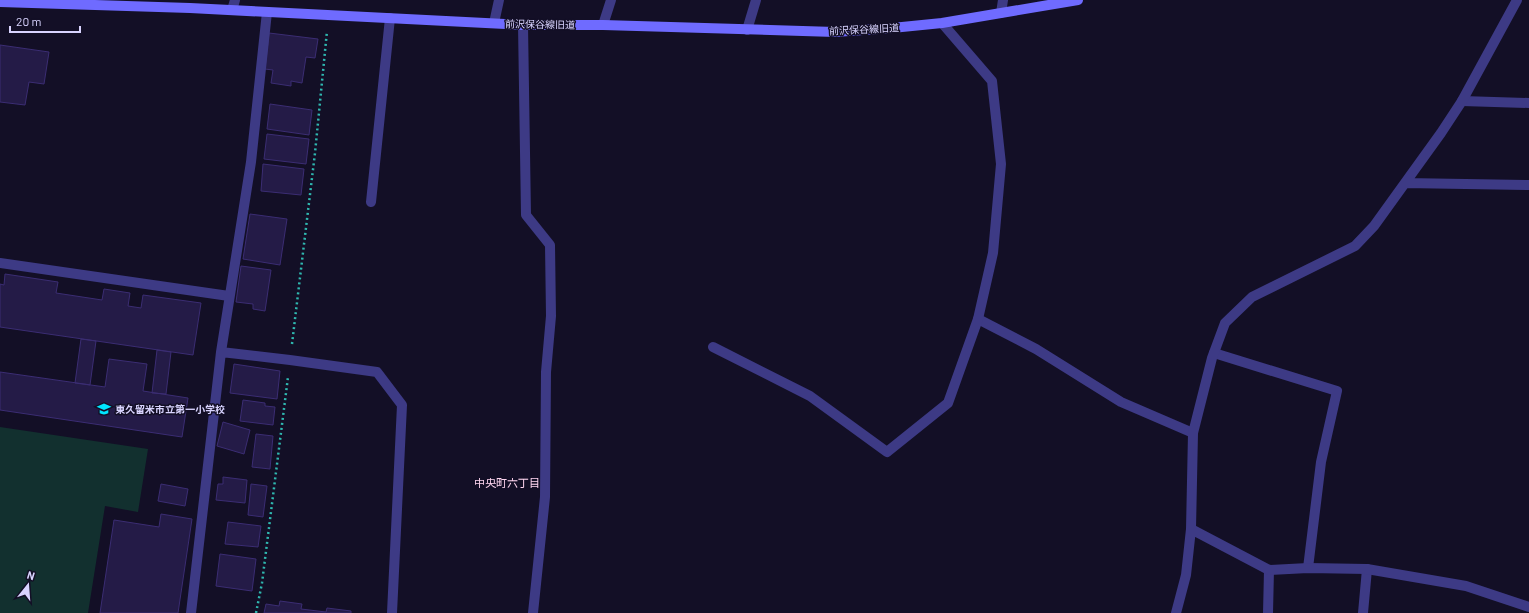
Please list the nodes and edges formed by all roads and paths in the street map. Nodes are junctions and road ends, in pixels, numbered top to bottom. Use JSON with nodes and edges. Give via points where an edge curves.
{"nodes":[{"id":1,"x":499,"y":0,"type":"edge"},
{"id":2,"x":611,"y":0,"type":"edge"},
{"id":3,"x":756,"y":0,"type":"edge"},
{"id":4,"x":1003,"y":0,"type":"edge"},
{"id":5,"x":1078,"y":0,"type":"edge"},
{"id":6,"x":1517,"y":0,"type":"edge"},
{"id":7,"x":0,"y":2,"type":"edge"},
{"id":8,"x":89,"y":2,"type":"edge"},
{"id":9,"x":190,"y":4,"type":"edge"},
{"id":10,"x":234,"y":5,"type":"edge"},
{"id":11,"x":267,"y":12,"type":"junction"},
{"id":12,"x":1002,"y":13,"type":"junction"},
{"id":13,"x":329,"y":15,"type":"junction"},
{"id":14,"x":390,"y":18,"type":"junction"},
{"id":15,"x":942,"y":22,"type":"junction"},
{"id":16,"x":494,"y":23,"type":"junction"},
{"id":17,"x":523,"y":25,"type":"junction"},
{"id":18,"x":603,"y":25,"type":"junction"},
{"id":19,"x":747,"y":30,"type":"junction"},
{"id":20,"x":1462,"y":101,"type":"junction"},
{"id":21,"x":1529,"y":103,"type":"edge"},
{"id":22,"x":1405,"y":183,"type":"junction"},
{"id":23,"x":1529,"y":185,"type":"edge"},
{"id":24,"x":371,"y":202,"type":"dead end"},
{"id":25,"x":0,"y":263,"type":"edge"},
{"id":26,"x":230,"y":296,"type":"junction"},
{"id":27,"x":978,"y":320,"type":"junction"},
{"id":28,"x":713,"y":347,"type":"dead end"},
{"id":29,"x":221,"y":352,"type":"junction"},
{"id":30,"x":1214,"y":352,"type":"junction"},
{"id":31,"x":290,"y":360,"type":"junction"},
{"id":32,"x":1193,"y":433,"type":"junction"},
{"id":33,"x":1191,"y":528,"type":"junction"},
{"id":34,"x":1308,"y":568,"type":"junction"},
{"id":35,"x":1367,"y":569,"type":"junction"},
{"id":36,"x":1269,"y":570,"type":"junction"},
{"id":37,"x":1529,"y":607,"type":"edge"},
{"id":38,"x":191,"y":613,"type":"edge"},
{"id":39,"x":256,"y":613,"type":"edge"},
{"id":40,"x":392,"y":613,"type":"edge"},
{"id":41,"x":533,"y":613,"type":"edge"},
{"id":42,"x":1176,"y":613,"type":"edge"},
{"id":43,"x":1268,"y":613,"type":"edge"},
{"id":44,"x":1363,"y":613,"type":"edge"}],
"edges":[{"from":1,"to":16,"type":"street"},
{"from":2,"to":18,"type":"street"},
{"from":3,"to":19,"type":"street"},
{"from":4,"to":12,"type":"street"},
{"from":5,"to":12,"type":"street","name":"前沢保谷線旧道"},
{"from":6,"to":20,"type":"street"},
{"from":7,"to":8,"type":"street","name":"前沢保谷線旧道"},
{"from":8,"to":9,"type":"street","name":"前沢保谷線旧道"},
{"from":9,"to":10,"type":"street","name":"前沢保谷線旧道"},
{"from":10,"to":11,"type":"street","name":"前沢保谷線旧道"},
{"from":11,"to":13,"type":"street","name":"前沢保谷線旧道"},
{"from":11,"to":26,"type":"street","via":[[251,162]]},
{"from":12,"to":15,"type":"street","name":"前沢保谷線旧道"},
{"from":13,"to":14,"type":"street","name":"前沢保谷線旧道"},
{"from":13,"to":31,"type":"path"},
{"from":14,"to":16,"type":"street","name":"前沢保谷線旧道"},
{"from":14,"to":24,"type":"street"},
{"from":15,"to":19,"type":"street","name":"前沢保谷線旧道","via":[[836,32]]},
{"from":15,"to":27,"type":"street","via":[[992,81],[1001,164],[993,252]]},
{"from":16,"to":17,"type":"street","name":"前沢保谷線旧道"},
{"from":17,"to":18,"type":"street","name":"前沢保谷線旧道"},
{"from":17,"to":41,"type":"street","via":[[526,215],[550,244],[551,316],[546,372],[545,497]]},
{"from":18,"to":19,"type":"street","name":"前沢保谷線旧道"},
{"from":20,"to":21,"type":"street"},
{"from":20,"to":22,"type":"street"},
{"from":22,"to":23,"type":"street"},
{"from":22,"to":30,"type":"street","via":[[1374,226],[1355,246],[1252,297],[1225,323]]},
{"from":25,"to":26,"type":"street"},
{"from":26,"to":29,"type":"street"},
{"from":27,"to":28,"type":"street","via":[[948,403],[887,452],[810,396]]},
{"from":27,"to":32,"type":"street","via":[[1036,349],[1121,402]]},
{"from":29,"to":31,"type":"street"},
{"from":29,"to":38,"type":"street"},
{"from":30,"to":32,"type":"street"},
{"from":30,"to":34,"type":"street","via":[[1337,391],[1321,462]]},
{"from":31,"to":39,"type":"path"},
{"from":31,"to":40,"type":"street","via":[[377,372],[402,406]]},
{"from":32,"to":33,"type":"street"},
{"from":33,"to":36,"type":"street"},
{"from":33,"to":42,"type":"street","via":[[1186,575]]},
{"from":34,"to":35,"type":"street"},
{"from":34,"to":36,"type":"street"},
{"from":35,"to":37,"type":"street","via":[[1466,586]]},
{"from":35,"to":44,"type":"street"},
{"from":36,"to":43,"type":"street"}]}
